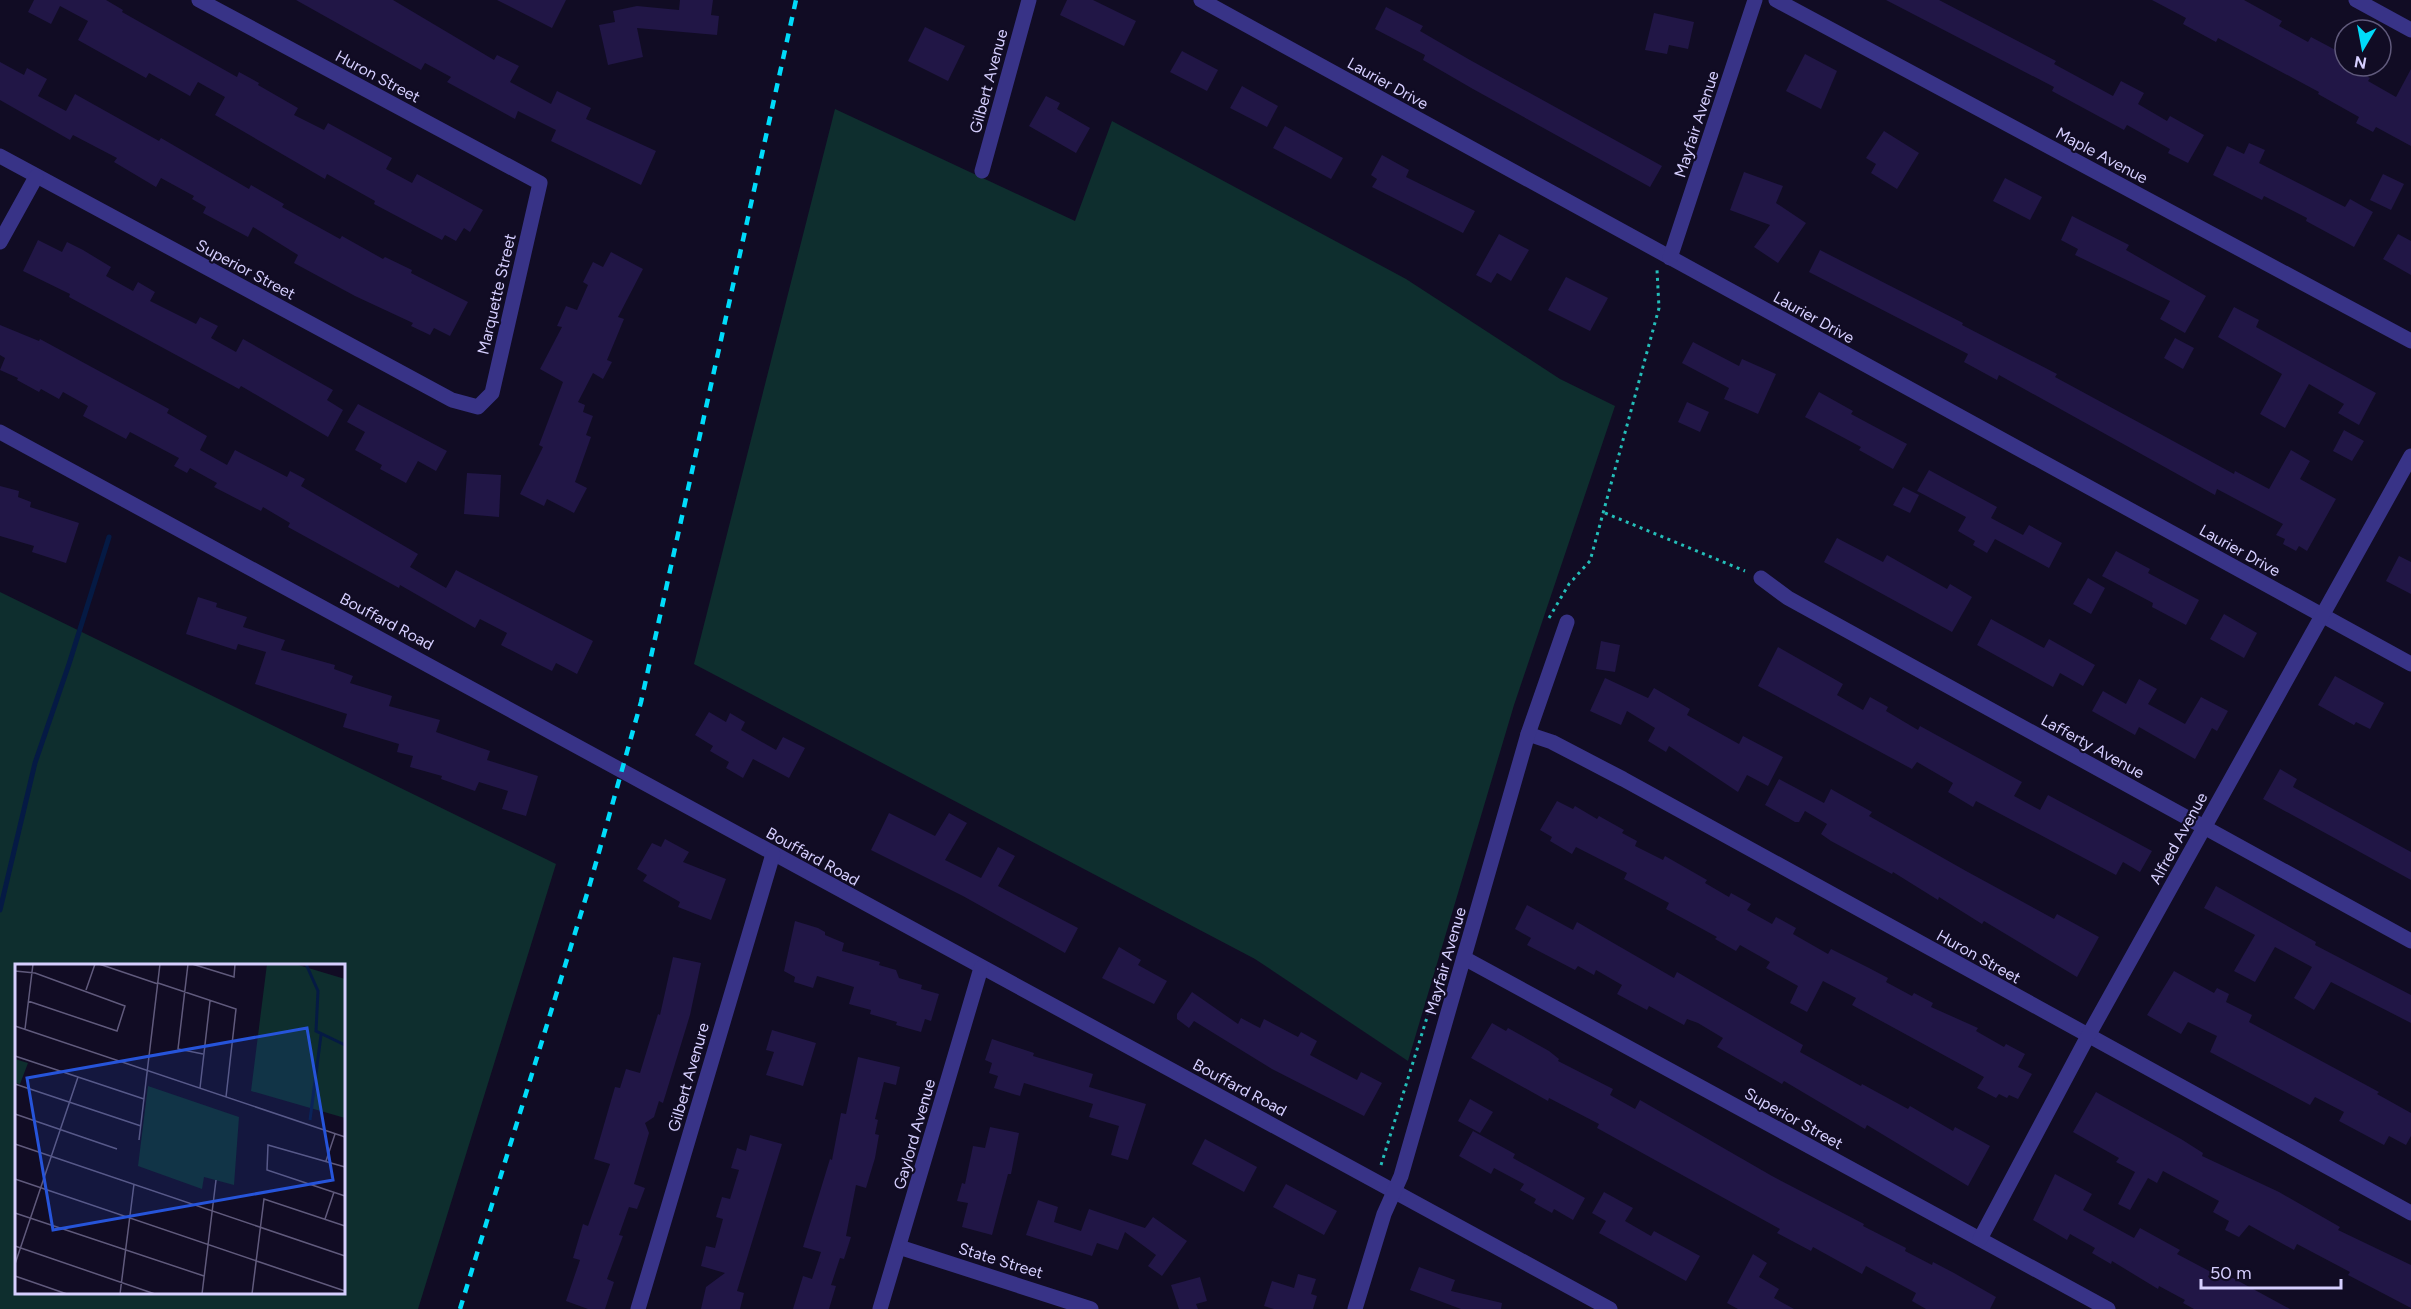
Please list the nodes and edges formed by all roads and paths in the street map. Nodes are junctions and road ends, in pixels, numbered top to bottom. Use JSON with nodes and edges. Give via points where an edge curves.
{"nodes":[{"id":1,"x":199,"y":0,"type":"edge"},
{"id":2,"x":1029,"y":0,"type":"edge"},
{"id":3,"x":1201,"y":0,"type":"edge"},
{"id":4,"x":1755,"y":0,"type":"edge"},
{"id":5,"x":1776,"y":0,"type":"edge"},
{"id":6,"x":2356,"y":0,"type":"edge"},
{"id":7,"x":2411,"y":30,"type":"edge"},
{"id":8,"x":0,"y":156,"type":"edge"},
{"id":9,"x":982,"y":171,"type":"dead end"},
{"id":10,"x":36,"y":177,"type":"junction"},
{"id":11,"x":540,"y":183,"type":"joint"},
{"id":12,"x":0,"y":242,"type":"edge"},
{"id":13,"x":1670,"y":258,"type":"junction"},
{"id":14,"x":1656,"y":282,"type":"dead end"},
{"id":15,"x":2411,"y":341,"type":"edge"},
{"id":16,"x":478,"y":407,"type":"joint"},
{"id":17,"x":0,"y":432,"type":"edge"},
{"id":18,"x":2411,"y":456,"type":"edge"},
{"id":19,"x":1605,"y":513,"type":"junction"},
{"id":20,"x":1590,"y":561,"type":"dead end"},
{"id":21,"x":1761,"y":578,"type":"joint"},
{"id":22,"x":2322,"y":615,"type":"junction"},
{"id":23,"x":1567,"y":622,"type":"dead end"},
{"id":24,"x":2411,"y":664,"type":"edge"},
{"id":25,"x":1528,"y":734,"type":"junction"},
{"id":26,"x":2204,"y":827,"type":"junction"},
{"id":27,"x":773,"y":855,"type":"junction"},
{"id":28,"x":2411,"y":940,"type":"edge"},
{"id":29,"x":1464,"y":958,"type":"junction"},
{"id":30,"x":981,"y":968,"type":"junction"},
{"id":31,"x":2088,"y":1036,"type":"junction"},
{"id":32,"x":1394,"y":1191,"type":"junction"},
{"id":33,"x":2411,"y":1213,"type":"edge"},
{"id":34,"x":1980,"y":1239,"type":"junction"},
{"id":35,"x":899,"y":1247,"type":"junction"},
{"id":36,"x":638,"y":1309,"type":"edge"},
{"id":37,"x":880,"y":1309,"type":"edge"},
{"id":38,"x":1091,"y":1309,"type":"edge"},
{"id":39,"x":1355,"y":1309,"type":"edge"},
{"id":40,"x":1610,"y":1309,"type":"edge"},
{"id":41,"x":2108,"y":1309,"type":"edge"}],
"edges":[{"from":1,"to":11,"type":"street","name":"Huron Street"},
{"from":2,"to":9,"type":"street","name":"Gilbert Avenue"},
{"from":3,"to":13,"type":"street","name":"Laurier Drive"},
{"from":4,"to":13,"type":"street","name":"Mayfair Avenue"},
{"from":5,"to":15,"type":"street","name":"Maple Avenue"},
{"from":6,"to":7,"type":"street"},
{"from":8,"to":10,"type":"street","name":"Superior Street"},
{"from":10,"to":12,"type":"street"},
{"from":10,"to":16,"type":"street","name":"Superior Street","via":[[452,400]]},
{"from":11,"to":16,"type":"street","name":"Marquette Street","via":[[492,393]]},
{"from":13,"to":22,"type":"street","name":"Laurier Drive"},
{"from":14,"to":19,"type":"path","via":[[1659,308]]},
{"from":17,"to":27,"type":"street","name":"Bouffard Road"},
{"from":18,"to":22,"type":"street","name":"Alfred Avenue"},
{"from":19,"to":20,"type":"path"},
{"from":19,"to":21,"type":"path"},
{"from":21,"to":26,"type":"street","name":"Lafferty Avenue","via":[[1788,598]]},
{"from":22,"to":24,"type":"street","name":"Laurier Drive"},
{"from":22,"to":26,"type":"street","name":"Alfred Avenue"},
{"from":23,"to":25,"type":"street","name":"Mayfair Avenue"},
{"from":25,"to":29,"type":"street","name":"Mayfair Avenue"},
{"from":25,"to":31,"type":"street","name":"Huron Street","via":[[1623,779]]},
{"from":26,"to":28,"type":"street","name":"Lafferty Avenue"},
{"from":26,"to":31,"type":"street","name":"Alfred Avenue"},
{"from":27,"to":30,"type":"street","name":"Bouffard Road"},
{"from":27,"to":36,"type":"street","name":"Gilbert Avenure"},
{"from":29,"to":32,"type":"street","name":"Mayfair Avenue"},
{"from":29,"to":34,"type":"street","name":"Superior Street"},
{"from":30,"to":32,"type":"street","name":"Bouffard Road"},
{"from":30,"to":35,"type":"street","name":"Gaylord Avenue"},
{"from":31,"to":33,"type":"street","name":"Huron Street"},
{"from":31,"to":34,"type":"street","name":"Alfred Avenue"},
{"from":32,"to":39,"type":"street","name":"Mayfair Avenue"},
{"from":32,"to":40,"type":"street","name":"Bouffard Road"},
{"from":34,"to":41,"type":"street","name":"Superior Street"},
{"from":35,"to":37,"type":"street","name":"Gaylord Avenue"},
{"from":35,"to":38,"type":"street","name":"State Street"}]}
